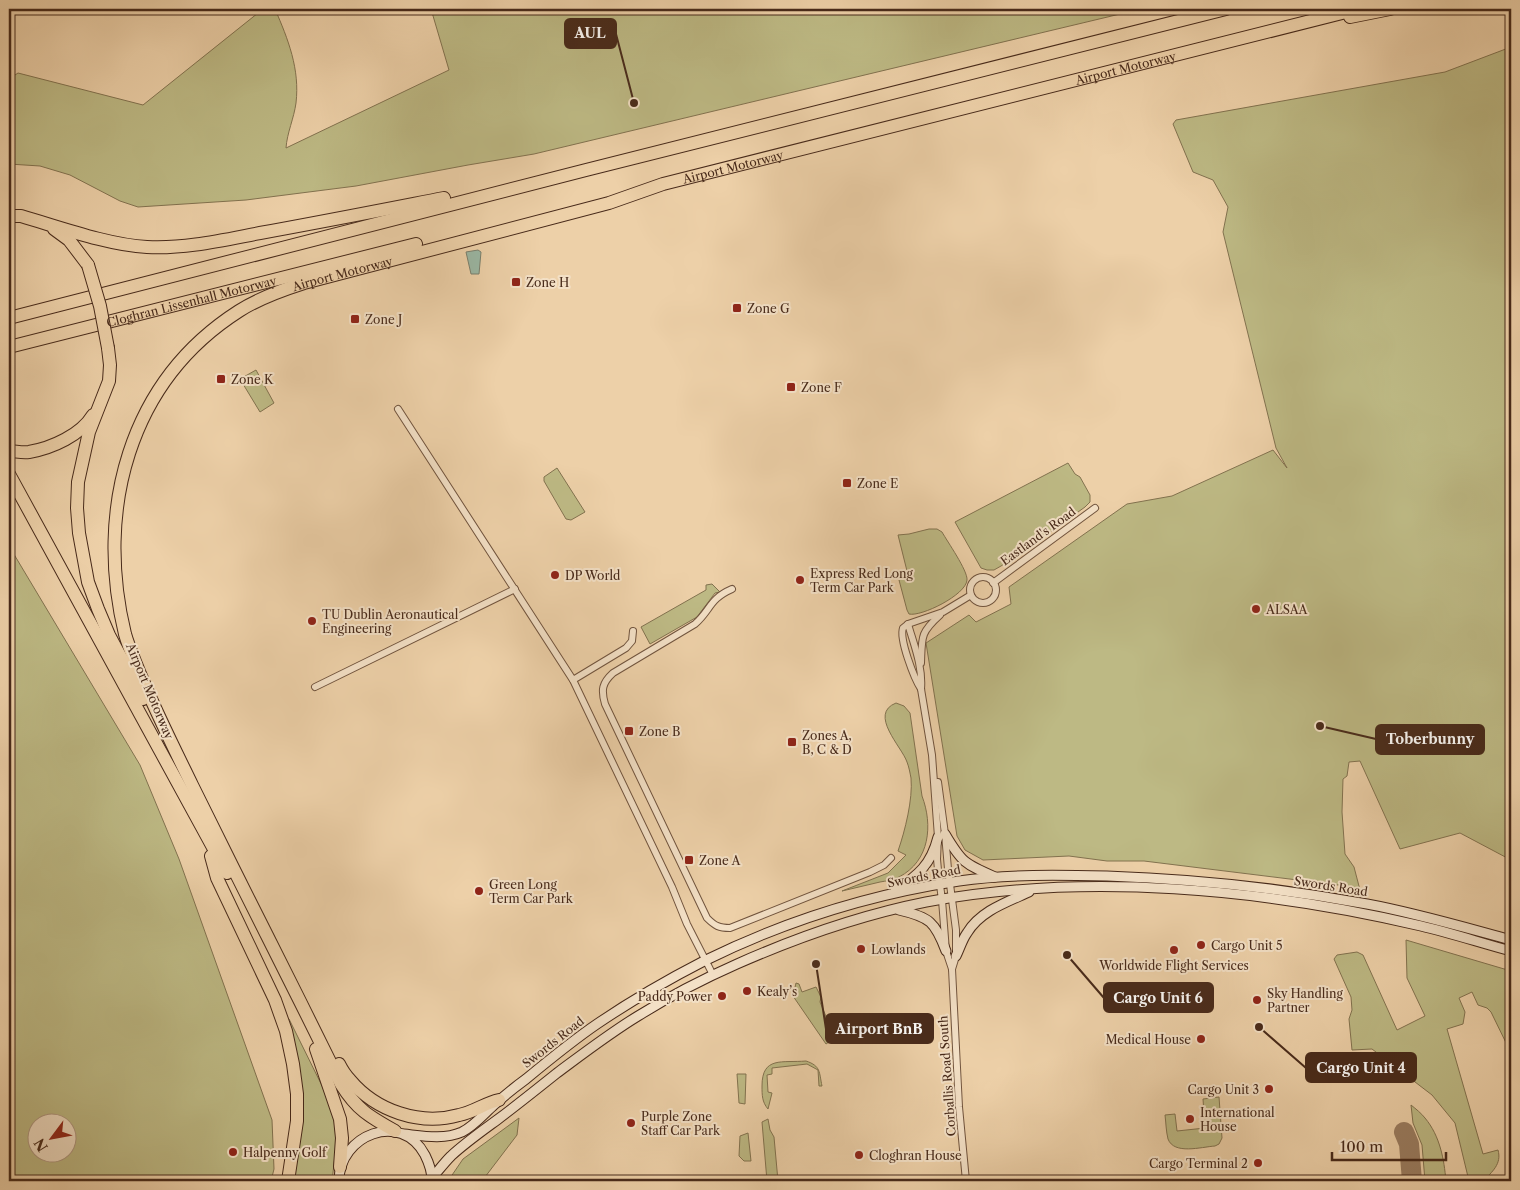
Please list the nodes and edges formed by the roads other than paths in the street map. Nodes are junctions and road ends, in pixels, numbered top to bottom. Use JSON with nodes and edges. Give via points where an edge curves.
{"nodes":[{"id":1,"x":1226,"y":9,"type":"edge"},
{"id":2,"x":1358,"y":9,"type":"edge"},
{"id":3,"x":1390,"y":9,"type":"edge"},
{"id":4,"x":1194,"y":51,"type":"junction"},
{"id":5,"x":586,"y":170,"type":"junction"},
{"id":6,"x":663,"y":184,"type":"junction"},
{"id":7,"x":9,"y":216,"type":"edge"},
{"id":8,"x":46,"y":223,"type":"junction"},
{"id":9,"x":9,"y":318,"type":"edge"},
{"id":10,"x":9,"y":347,"type":"edge"},
{"id":11,"x":102,"y":402,"type":"junction"},
{"id":12,"x":398,"y":409,"type":"dead end"},
{"id":13,"x":9,"y":451,"type":"edge"},
{"id":14,"x":9,"y":474,"type":"edge"},
{"id":15,"x":1095,"y":508,"type":"dead end"},
{"id":16,"x":993,"y":582,"type":"junction"},
{"id":17,"x":515,"y":589,"type":"junction"},
{"id":18,"x":732,"y":589,"type":"dead end"},
{"id":19,"x":972,"y":595,"type":"junction"},
{"id":20,"x":943,"y":612,"type":"junction"},
{"id":21,"x":908,"y":624,"type":"junction"},
{"id":22,"x":633,"y":632,"type":"dead end"},
{"id":23,"x":920,"y":670,"type":"junction"},
{"id":24,"x":573,"y":680,"type":"junction"},
{"id":25,"x":315,"y":687,"type":"dead end"},
{"id":26,"x":921,"y":689,"type":"junction"},
{"id":27,"x":204,"y":834,"type":"junction"},
{"id":28,"x":942,"y":836,"type":"junction"},
{"id":29,"x":222,"y":847,"type":"junction"},
{"id":30,"x":891,"y":858,"type":"dead end"},
{"id":31,"x":995,"y":877,"type":"junction"},
{"id":32,"x":951,"y":882,"type":"junction"},
{"id":33,"x":940,"y":884,"type":"junction"},
{"id":34,"x":1034,"y":889,"type":"junction"},
{"id":35,"x":891,"y":894,"type":"junction"},
{"id":36,"x":953,"y":898,"type":"junction"},
{"id":37,"x":942,"y":900,"type":"junction"},
{"id":38,"x":894,"y":909,"type":"junction"},
{"id":39,"x":1511,"y":940,"type":"edge"},
{"id":40,"x":946,"y":951,"type":"junction"},
{"id":41,"x":1511,"y":951,"type":"edge"},
{"id":42,"x":956,"y":956,"type":"junction"},
{"id":43,"x":706,"y":960,"type":"junction"},
{"id":44,"x":952,"y":969,"type":"junction"},
{"id":45,"x":713,"y":975,"type":"junction"},
{"id":46,"x":311,"y":1022,"type":"junction"},
{"id":47,"x":499,"y":1100,"type":"junction"},
{"id":48,"x":399,"y":1132,"type":"junction"},
{"id":49,"x":340,"y":1167,"type":"junction"},
{"id":50,"x":432,"y":1180,"type":"edge"},
{"id":51,"x":288,"y":1181,"type":"edge"},
{"id":52,"x":339,"y":1181,"type":"edge"},
{"id":53,"x":966,"y":1181,"type":"edge"}],
"edges":[{"from":1,"to":5,"type":"highway"},
{"from":2,"to":4,"type":"highway","name":"Airport Motorway"},
{"from":3,"to":4,"type":"highway"},
{"from":4,"to":6,"type":"highway","name":"Airport Motorway"},
{"from":5,"to":8,"type":"highway","via":[[330,221],[164,248],[110,241]]},
{"from":5,"to":9,"type":"highway"},
{"from":6,"to":10,"type":"highway","name":"Cloghran Lissenhall Motorway"},
{"from":6,"to":29,"type":"highway","name":"Airport Motorway","via":[[609,203],[276,293],[240,310],[216,328],[175,367],[158,390],[144,414],[125,462],[114,536],[116,574],[126,636],[135,661],[151,702]]},
{"from":7,"to":8,"type":"highway"},
{"from":8,"to":11,"type":"highway","bridge":true,"via":[[69,240],[88,265],[100,306],[110,365]]},
{"from":11,"to":13,"type":"highway","via":[[90,420],[59,442],[27,452]]},
{"from":11,"to":29,"type":"highway","via":[[89,432],[78,482],[79,533],[88,582],[108,635]]},
{"from":12,"to":17,"type":"street"},
{"from":14,"to":27,"type":"highway","name":"Airport Motorway"},
{"from":15,"to":16,"type":"street","name":"Eastland's Road"},
{"from":16,"to":19,"type":"street","via":[[983,577],[975,579]]},
{"from":16,"to":19,"type":"street","via":[[996,590],[989,601],[981,602]]},
{"from":17,"to":24,"type":"street"},
{"from":17,"to":25,"type":"street"},
{"from":18,"to":30,"type":"street","via":[[716,598],[695,624],[613,673],[606,680],[602,695],[707,918],[721,928],[730,928],[870,872]]},
{"from":19,"to":20,"type":"street"},
{"from":20,"to":21,"type":"street"},
{"from":20,"to":23,"type":"street","via":[[924,631]]},
{"from":21,"to":23,"type":"street"},
{"from":21,"to":26,"type":"street","via":[[903,628],[902,636]]},
{"from":22,"to":24,"type":"street","via":[[632,641],[626,648]]},
{"from":23,"to":26,"type":"street"},
{"from":24,"to":43,"type":"street"},
{"from":26,"to":28,"type":"street"},
{"from":27,"to":49,"type":"highway","name":"Airport Motorway","via":[[318,1052],[340,1119]]},
{"from":27,"to":51,"type":"highway","via":[[218,878],[275,1000],[286,1031],[297,1103]]},
{"from":28,"to":31,"type":"main road","via":[[964,862]]},
{"from":28,"to":32,"type":"street"},
{"from":28,"to":33,"type":"street","via":[[937,859]]},
{"from":28,"to":35,"type":"main road","via":[[925,867]]},
{"from":29,"to":46,"type":"highway","name":"Airport Motorway"},
{"from":31,"to":32,"type":"main road","name":"Swords Road"},
{"from":31,"to":39,"type":"main road","name":"Swords Road","via":[[1126,877],[1271,888],[1370,904]]},
{"from":32,"to":33,"type":"main road","name":"Swords Road"},
{"from":32,"to":36,"type":"street","name":"Corballis Road South"},
{"from":33,"to":35,"type":"main road","name":"Swords Road"},
{"from":33,"to":37,"type":"street","name":"Corballis Road South"},
{"from":34,"to":36,"type":"main road","name":"Swords Road"},
{"from":34,"to":41,"type":"main road","name":"Swords Road","via":[[1126,888],[1269,898],[1415,924]]},
{"from":34,"to":42,"type":"main road","via":[[977,920]]},
{"from":35,"to":43,"type":"main road","name":"Swords Road","via":[[788,926]]},
{"from":36,"to":37,"type":"main road","name":"Swords Road"},
{"from":36,"to":42,"type":"street","name":"Corballis Road South"},
{"from":37,"to":38,"type":"main road","name":"Swords Road"},
{"from":37,"to":40,"type":"street","name":"Corballis Road South"},
{"from":38,"to":40,"type":"main road","via":[[916,914],[934,925]]},
{"from":38,"to":45,"type":"main road","name":"Swords Road","via":[[815,932]]},
{"from":40,"to":44,"type":"street","name":"Corballis Road South"},
{"from":42,"to":44,"type":"street","name":"Corballis Road South"},
{"from":43,"to":45,"type":"street"},
{"from":43,"to":47,"type":"main road","name":"Swords Road","via":[[638,997],[595,1026]]},
{"from":44,"to":53,"type":"street","name":"Corballis Road South"},
{"from":45,"to":50,"type":"main road","name":"Swords Road","via":[[641,1014],[597,1043],[452,1155]]},
{"from":46,"to":47,"type":"highway","via":[[350,1080],[385,1108],[416,1117],[440,1119],[462,1115]]},
{"from":46,"to":48,"type":"highway","name":"Airport Motorway","via":[[349,1097],[366,1113]]},
{"from":47,"to":48,"type":"main road","name":"Swords Road","via":[[471,1127],[460,1133],[437,1137]]},
{"from":48,"to":49,"type":"main road","name":"Swords Road","via":[[382,1132],[359,1140]]},
{"from":48,"to":50,"type":"main road","via":[[416,1142],[422,1150]]},
{"from":49,"to":52,"type":"main road"}]}
